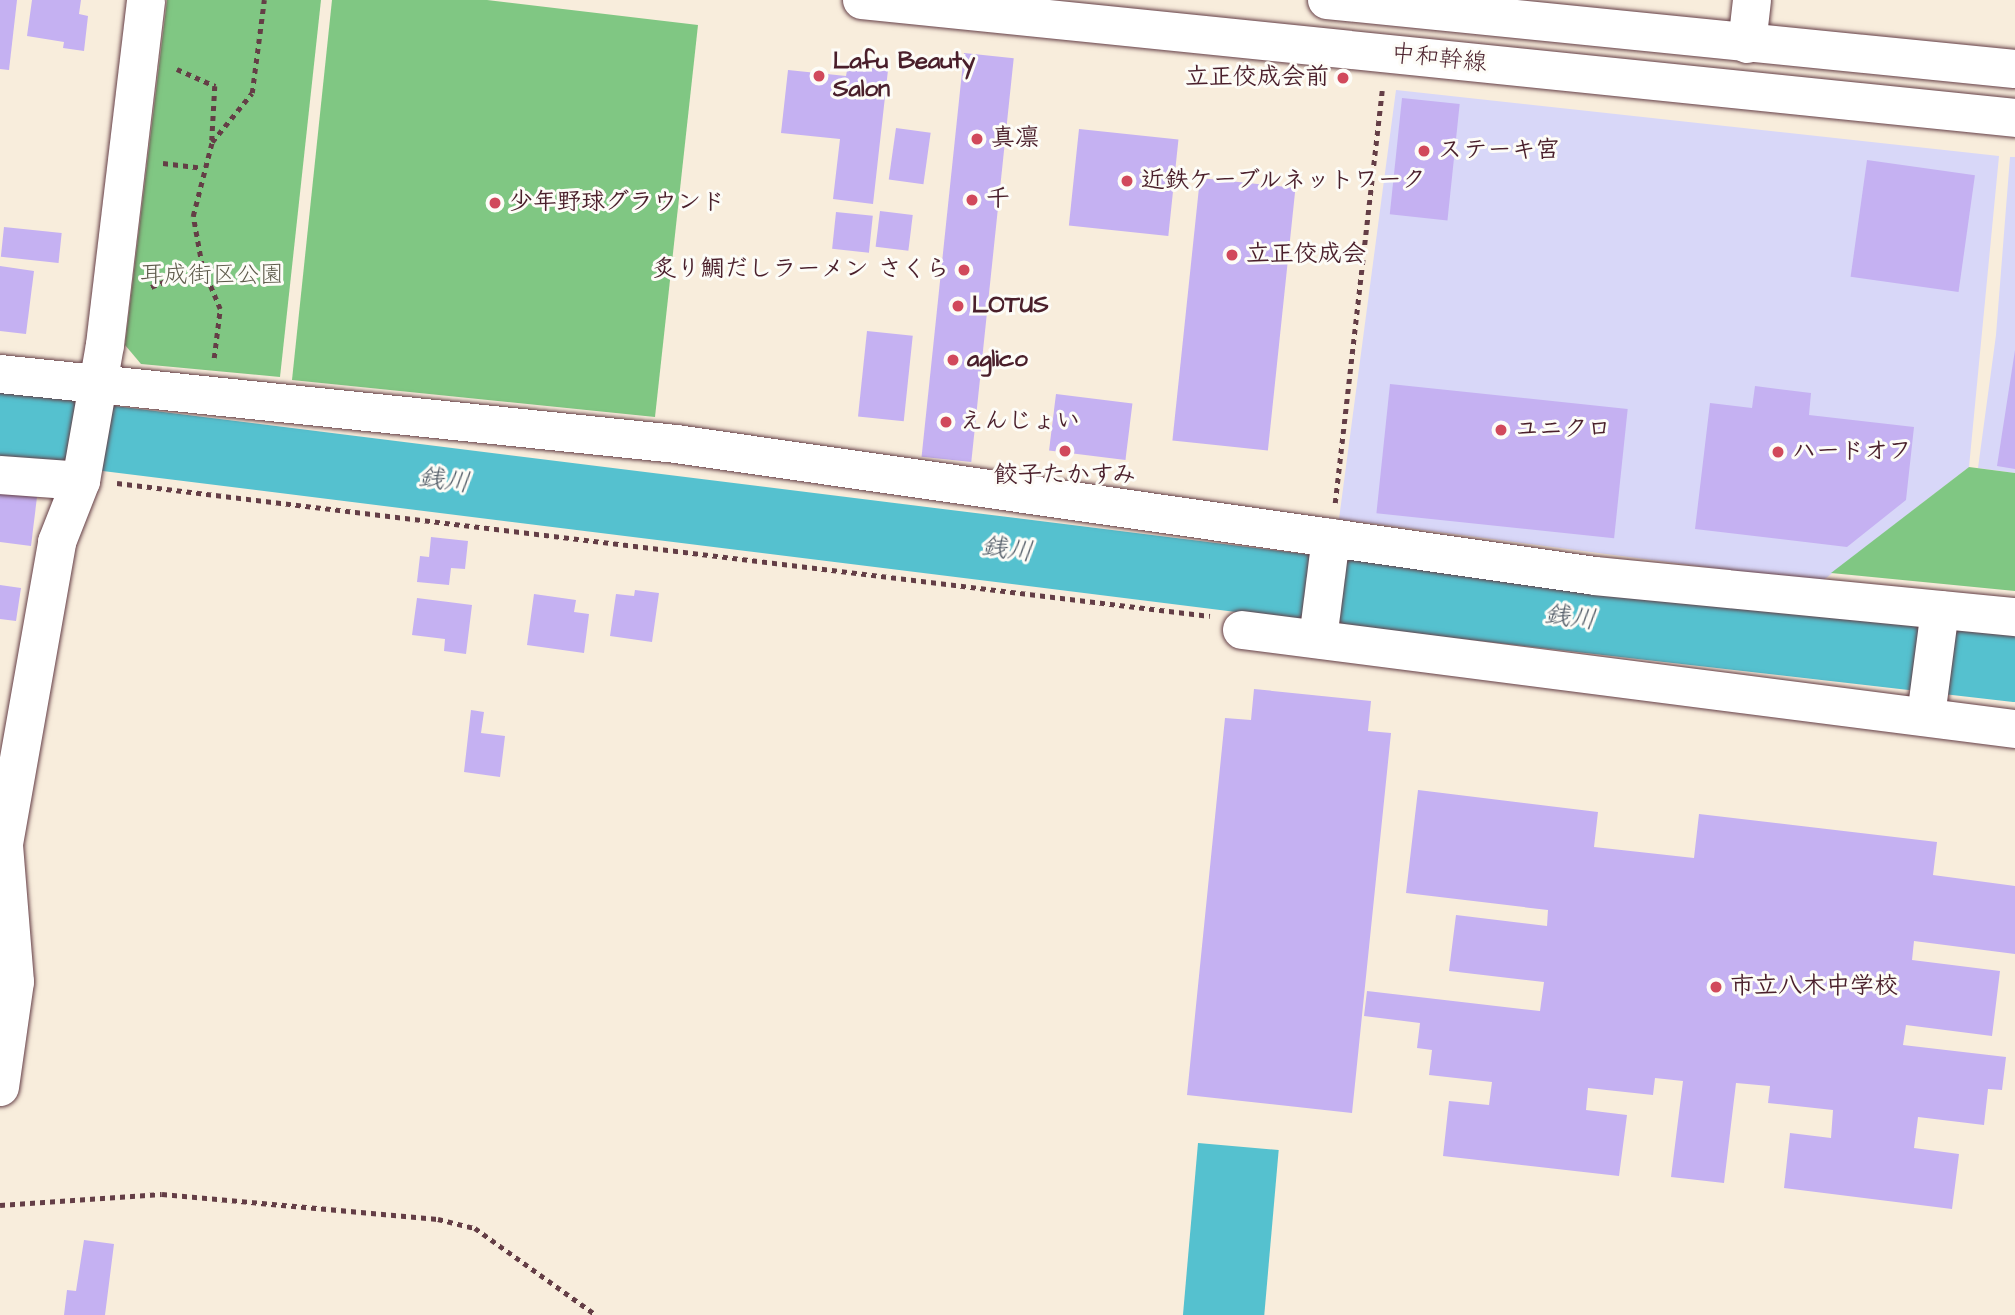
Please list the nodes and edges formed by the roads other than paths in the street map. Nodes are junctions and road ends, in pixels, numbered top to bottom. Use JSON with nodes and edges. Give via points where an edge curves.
{"nodes":[{"id":1,"x":146,"y":0,"type":"edge"},
{"id":2,"x":862,"y":0,"type":"edge"},
{"id":3,"x":1327,"y":0,"type":"edge"},
{"id":4,"x":1752,"y":0,"type":"edge"},
{"id":5,"x":1747,"y":44,"type":"junction"},
{"id":6,"x":2015,"y":69,"type":"edge"},
{"id":7,"x":2015,"y":118,"type":"edge"},
{"id":8,"x":0,"y":374,"type":"edge"},
{"id":9,"x":94,"y":389,"type":"junction"},
{"id":10,"x":0,"y":475,"type":"edge"},
{"id":11,"x":81,"y":475,"type":"junction"},
{"id":12,"x":1330,"y":547,"type":"junction"},
{"id":13,"x":1940,"y":610,"type":"junction"},
{"id":14,"x":2015,"y":617,"type":"edge"},
{"id":15,"x":1242,"y":630,"type":"road end"},
{"id":16,"x":1319,"y":630,"type":"junction"},
{"id":17,"x":1926,"y":716,"type":"junction"},
{"id":18,"x":2015,"y":729,"type":"edge"},
{"id":19,"x":0,"y":1087,"type":"edge"}],
"edges":[{"from":1,"to":9,"type":"street"},
{"from":2,"to":7,"type":"street","name":"中和幹線"},
{"from":3,"to":5,"type":"street","name":"中和幹線"},
{"from":4,"to":5,"type":"street"},
{"from":5,"to":6,"type":"street","name":"中和幹線"},
{"from":8,"to":9,"type":"street"},
{"from":9,"to":11,"type":"street"},
{"from":9,"to":12,"type":"street","via":[[209,394],[676,444]]},
{"from":10,"to":11,"type":"street"},
{"from":11,"to":19,"type":"street","via":[[57,542],[4,845],[15,982]]},
{"from":12,"to":13,"type":"street"},
{"from":12,"to":16,"type":"street"},
{"from":13,"to":14,"type":"street"},
{"from":13,"to":17,"type":"street"},
{"from":15,"to":16,"type":"street"},
{"from":16,"to":17,"type":"street"},
{"from":17,"to":18,"type":"street"}]}
